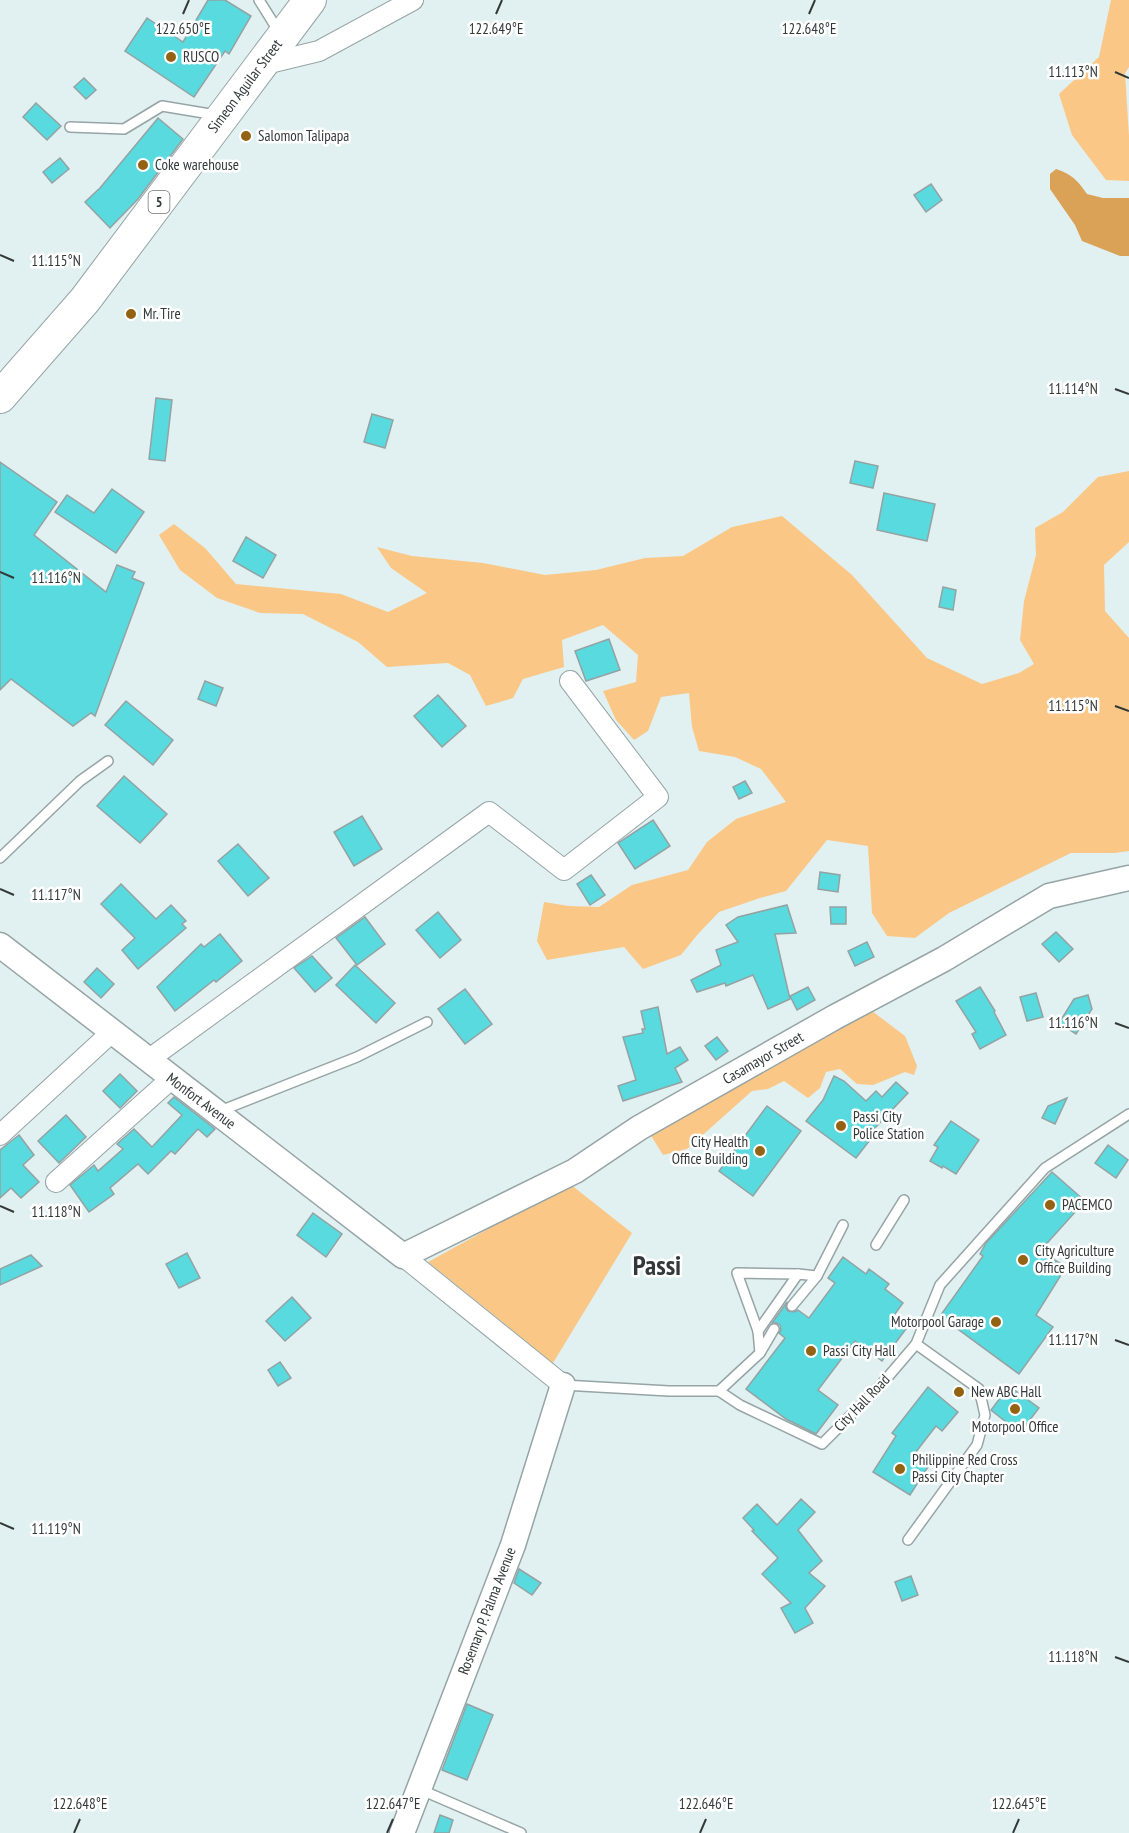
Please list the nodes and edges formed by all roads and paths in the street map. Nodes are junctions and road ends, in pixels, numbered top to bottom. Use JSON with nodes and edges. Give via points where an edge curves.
{"nodes":[{"id":1,"x":260,"y":0,"type":"edge"},
{"id":2,"x":310,"y":0,"type":"edge"},
{"id":3,"x":413,"y":0,"type":"edge"},
{"id":4,"x":282,"y":37,"type":"junction"},
{"id":5,"x":261,"y":65,"type":"junction"},
{"id":6,"x":223,"y":116,"type":"junction"},
{"id":7,"x":70,"y":127,"type":"dead end"},
{"id":8,"x":0,"y":397,"type":"edge"},
{"id":9,"x":570,"y":681,"type":"dead end"},
{"id":10,"x":108,"y":761,"type":"dead end"},
{"id":11,"x":0,"y":858,"type":"edge"},
{"id":12,"x":1129,"y":878,"type":"edge"},
{"id":13,"x":0,"y":945,"type":"edge"},
{"id":14,"x":427,"y":1022,"type":"dead end"},
{"id":15,"x":112,"y":1032,"type":"junction"},
{"id":16,"x":148,"y":1060,"type":"junction"},
{"id":17,"x":172,"y":1078,"type":"junction"},
{"id":18,"x":217,"y":1113,"type":"junction"},
{"id":19,"x":1129,"y":1114,"type":"edge"},
{"id":20,"x":0,"y":1135,"type":"edge"},
{"id":21,"x":56,"y":1182,"type":"dead end"},
{"id":22,"x":904,"y":1200,"type":"dead end"},
{"id":23,"x":843,"y":1225,"type":"dead end"},
{"id":24,"x":876,"y":1245,"type":"dead end"},
{"id":25,"x":403,"y":1256,"type":"junction"},
{"id":26,"x":798,"y":1274,"type":"junction"},
{"id":27,"x":817,"y":1276,"type":"junction"},
{"id":28,"x":792,"y":1306,"type":"dead end"},
{"id":29,"x":774,"y":1329,"type":"dead end"},
{"id":30,"x":758,"y":1331,"type":"junction"},
{"id":31,"x":916,"y":1344,"type":"junction"},
{"id":32,"x":760,"y":1353,"type":"junction"},
{"id":33,"x":563,"y":1385,"type":"junction"},
{"id":34,"x":719,"y":1391,"type":"junction"},
{"id":35,"x":908,"y":1540,"type":"dead end"},
{"id":36,"x":419,"y":1789,"type":"junction"},
{"id":37,"x":402,"y":1833,"type":"edge"},
{"id":38,"x":521,"y":1833,"type":"edge"}],
"edges":[{"from":1,"to":4,"type":"lane"},
{"from":2,"to":4,"type":"highway","name":"Simeon Aguilar Street","number":"5"},
{"from":3,"to":5,"type":"street","via":[[319,51]]},
{"from":4,"to":5,"type":"highway","name":"Simeon Aguilar Street","number":"5"},
{"from":5,"to":6,"type":"highway","name":"Simeon Aguilar Street","number":"5"},
{"from":6,"to":7,"type":"lane","via":[[162,106],[124,129]]},
{"from":6,"to":8,"type":"highway","name":"Simeon Aguilar Street","number":"5","via":[[85,300]]},
{"from":9,"to":16,"type":"street","via":[[658,797],[564,870],[489,812]]},
{"from":10,"to":11,"type":"lane","via":[[80,781]]},
{"from":12,"to":25,"type":"street","name":"Casamayor Street","via":[[1049,896],[944,959],[639,1128],[575,1171]]},
{"from":13,"to":15,"type":"street","name":"Monfort Avenue"},
{"from":14,"to":18,"type":"lane","via":[[357,1057]]},
{"from":15,"to":16,"type":"street","name":"Monfort Avenue"},
{"from":15,"to":20,"type":"street"},
{"from":16,"to":17,"type":"street","name":"Monfort Avenue"},
{"from":17,"to":18,"type":"street","name":"Monfort Avenue"},
{"from":17,"to":21,"type":"street"},
{"from":18,"to":25,"type":"street","name":"Monfort Avenue"},
{"from":19,"to":31,"type":"lane","name":"City Hall Road","via":[[1045,1168],[940,1285]]},
{"from":22,"to":24,"type":"lane"},
{"from":23,"to":27,"type":"lane"},
{"from":25,"to":33,"type":"street"},
{"from":26,"to":27,"type":"lane"},
{"from":26,"to":30,"type":"lane"},
{"from":26,"to":30,"type":"lane","via":[[737,1273]]},
{"from":27,"to":28,"type":"lane"},
{"from":29,"to":32,"type":"lane"},
{"from":30,"to":32,"type":"lane"},
{"from":31,"to":34,"type":"lane","name":"City Hall Road","via":[[822,1444]]},
{"from":31,"to":35,"type":"lane","via":[[979,1389],[985,1415],[977,1445]]},
{"from":32,"to":34,"type":"lane"},
{"from":33,"to":34,"type":"lane"},
{"from":33,"to":36,"type":"street","name":"Rosemary P. Palma Avenue","via":[[513,1545]]},
{"from":36,"to":37,"type":"street","name":"Rosemary P. Palma Avenue"},
{"from":36,"to":38,"type":"lane"}]}
